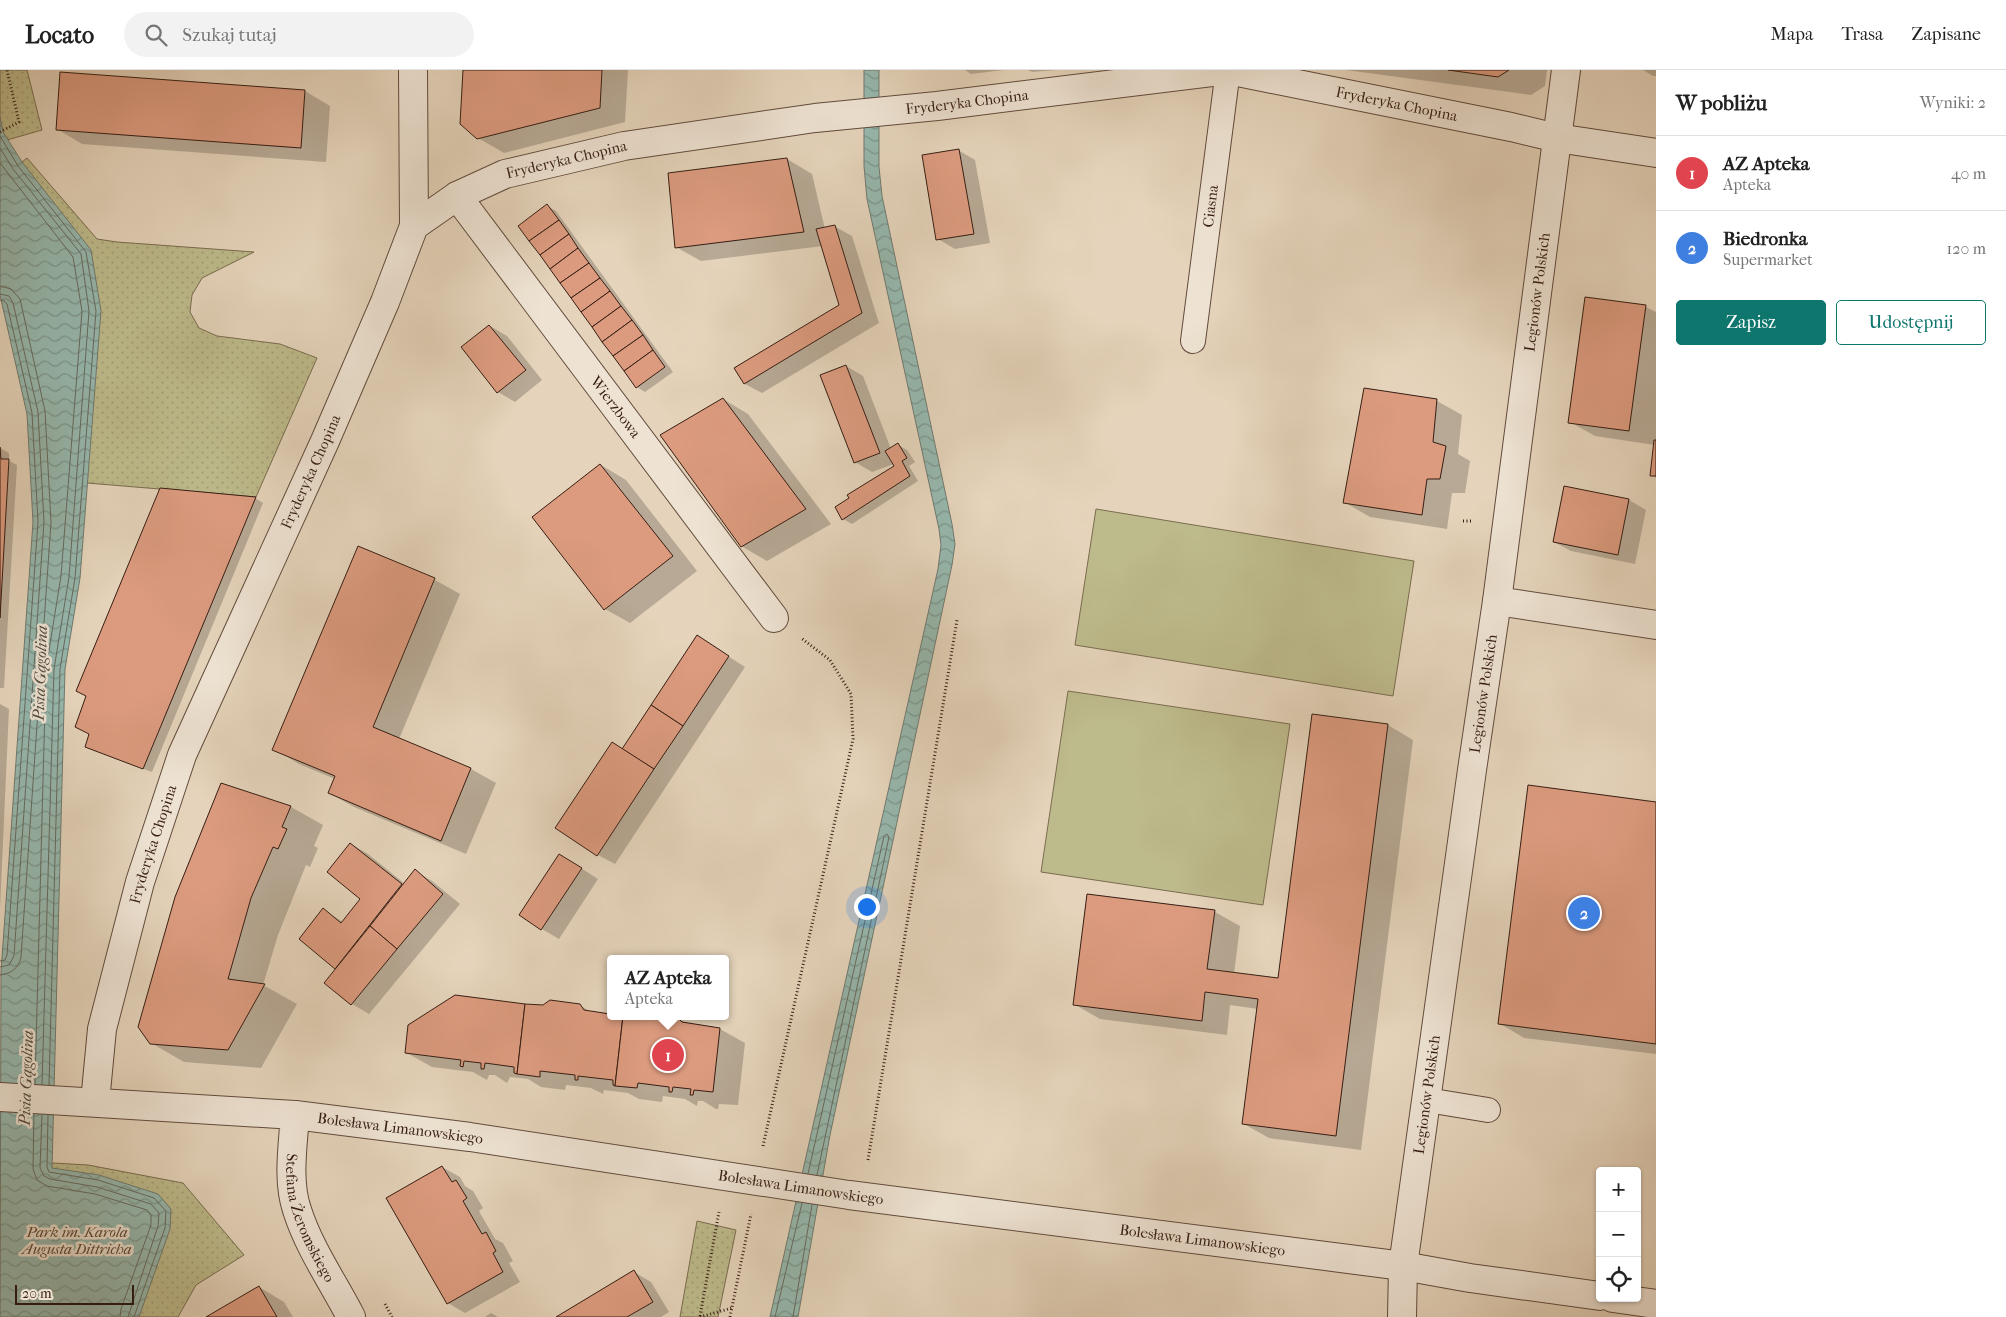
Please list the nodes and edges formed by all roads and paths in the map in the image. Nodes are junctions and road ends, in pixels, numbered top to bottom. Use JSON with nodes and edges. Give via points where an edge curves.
{"nodes":[{"id":1,"x":7,"y":70,"type":"edge"},
{"id":2,"x":413,"y":70,"type":"edge"},
{"id":3,"x":1228,"y":70,"type":"edge"},
{"id":4,"x":1566,"y":70,"type":"edge"},
{"id":5,"x":0,"y":132,"type":"edge"},
{"id":6,"x":1557,"y":138,"type":"junction"},
{"id":7,"x":1656,"y":153,"type":"edge"},
{"id":8,"x":457,"y":196,"type":"junction"},
{"id":9,"x":414,"y":226,"type":"junction"},
{"id":10,"x":1193,"y":341,"type":"dead end"},
{"id":11,"x":1497,"y":601,"type":"junction"},
{"id":12,"x":774,"y":618,"type":"joint"},
{"id":13,"x":957,"y":620,"type":"dead end"},
{"id":14,"x":1656,"y":625,"type":"edge"},
{"id":15,"x":0,"y":1097,"type":"edge"},
{"id":16,"x":1427,"y":1100,"type":"junction"},
{"id":17,"x":84,"y":1102,"type":"junction"},
{"id":18,"x":1488,"y":1110,"type":"dead end"},
{"id":19,"x":295,"y":1115,"type":"junction"},
{"id":20,"x":764,"y":1146,"type":"dead end"},
{"id":21,"x":868,"y":1160,"type":"dead end"},
{"id":22,"x":719,"y":1212,"type":"dead end"},
{"id":23,"x":751,"y":1217,"type":"dead end"},
{"id":24,"x":1403,"y":1266,"type":"junction"},
{"id":25,"x":1596,"y":1295,"type":"edge"},
{"id":26,"x":1641,"y":1302,"type":"edge"},
{"id":27,"x":1656,"y":1304,"type":"edge"},
{"id":28,"x":732,"y":1308,"type":"junction"},
{"id":29,"x":350,"y":1317,"type":"edge"},
{"id":30,"x":700,"y":1317,"type":"edge"},
{"id":31,"x":730,"y":1317,"type":"edge"},
{"id":32,"x":1402,"y":1317,"type":"edge"}],
"edges":[{"from":1,"to":5,"type":"path","via":[[19,122]]},
{"from":2,"to":9,"type":"street"},
{"from":3,"to":6,"type":"street","name":"Fryderyka Chopina"},
{"from":3,"to":8,"type":"street","name":"Fryderyka Chopina","via":[[815,118],[624,146],[504,174]]},
{"from":3,"to":10,"type":"lane","name":"Ciasna"},
{"from":4,"to":6,"type":"street","name":"Legionów Polskich"},
{"from":6,"to":7,"type":"street","name":"Fryderyka Chopina"},
{"from":6,"to":11,"type":"street","name":"Legionów Polskich"},
{"from":8,"to":9,"type":"street","name":"Fryderyka Chopina"},
{"from":8,"to":12,"type":"street","name":"Wierzbowa"},
{"from":9,"to":17,"type":"street","name":"Fryderyka Chopina","via":[[325,442],[182,754],[140,882]]},
{"from":11,"to":14,"type":"street"},
{"from":11,"to":16,"type":"street","name":"Legionów Polskich"},
{"from":12,"to":20,"type":"path","via":[[830,660],[851,694],[853,739]]},
{"from":13,"to":21,"type":"path"},
{"from":15,"to":17,"type":"street","name":"Bolesława Limanowskiego"},
{"from":16,"to":18,"type":"lane"},
{"from":16,"to":24,"type":"street","name":"Legionów Polskich"},
{"from":17,"to":19,"type":"street","name":"Bolesława Limanowskiego"},
{"from":19,"to":24,"type":"street","name":"Bolesława Limanowskiego","via":[[490,1140],[850,1195]]},
{"from":19,"to":29,"type":"street","name":"Stefana Żeromskiego","via":[[292,1177],[296,1209]]},
{"from":22,"to":30,"type":"path"},
{"from":23,"to":28,"type":"path"},
{"from":24,"to":25,"type":"street","name":"Bolesława Limanowskiego"},
{"from":24,"to":32,"type":"street","name":"Legionów Polskich"},
{"from":26,"to":27,"type":"street"},
{"from":28,"to":30,"type":"path"},
{"from":28,"to":31,"type":"path"}]}
